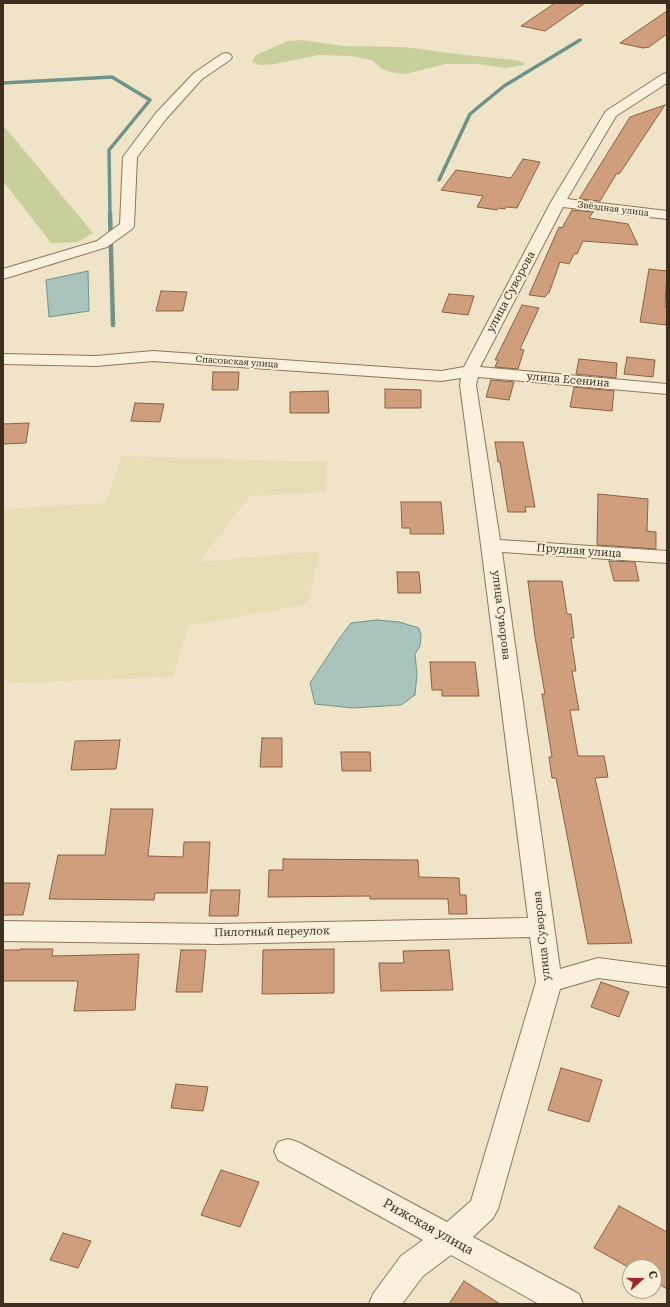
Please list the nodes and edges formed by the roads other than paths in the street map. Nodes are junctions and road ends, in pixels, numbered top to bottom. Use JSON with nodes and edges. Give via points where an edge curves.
{"nodes":[{"id":1,"x":226,"y":57,"type":"dead end"},
{"id":2,"x":667,"y":77,"type":"edge"},
{"id":3,"x":558,"y":202,"type":"junction"},
{"id":4,"x":667,"y":215,"type":"edge"},
{"id":5,"x":3,"y":274,"type":"edge"},
{"id":6,"x":3,"y":359,"type":"edge"},
{"id":7,"x":470,"y":371,"type":"junction"},
{"id":8,"x":667,"y":389,"type":"edge"},
{"id":9,"x":491,"y":545,"type":"junction"},
{"id":10,"x":667,"y":557,"type":"edge"},
{"id":11,"x":542,"y":927,"type":"junction"},
{"id":12,"x":3,"y":931,"type":"edge"},
{"id":13,"x":667,"y":977,"type":"edge"},
{"id":14,"x":549,"y":982,"type":"junction"},
{"id":15,"x":288,"y":1151,"type":"dead end"},
{"id":16,"x":449,"y":1239,"type":"junction"},
{"id":17,"x":384,"y":1304,"type":"edge"},
{"id":18,"x":568,"y":1304,"type":"edge"}],
"edges":[{"from":1,"to":5,"type":"street","via":[[198,76],[130,157],[127,226],[102,244]]},
{"from":2,"to":3,"type":"street","name":"улица Суворова","via":[[611,114]]},
{"from":3,"to":4,"type":"street","name":"Звёздная улица"},
{"from":3,"to":7,"type":"street","name":"улица Суворова"},
{"from":6,"to":7,"type":"street","name":"Спасовская улица","via":[[96,361],[154,356],[441,376]]},
{"from":7,"to":8,"type":"street","name":"улица Есенина"},
{"from":7,"to":9,"type":"street","name":"улица Суворова","via":[[468,385]]},
{"from":9,"to":10,"type":"street","name":"Прудная улица"},
{"from":9,"to":11,"type":"street","name":"улица Суворова"},
{"from":11,"to":12,"type":"street","name":"Пилотный переулок","via":[[218,934]]},
{"from":11,"to":14,"type":"street","name":"улица Суворова"},
{"from":13,"to":14,"type":"street","via":[[598,968]]},
{"from":14,"to":16,"type":"street","name":"улица Суворова","via":[[483,1209]]},
{"from":15,"to":16,"type":"street","name":"Рижская улица"},
{"from":16,"to":17,"type":"street","via":[[412,1266]]},
{"from":16,"to":18,"type":"street","name":"Рижская улица"}]}
